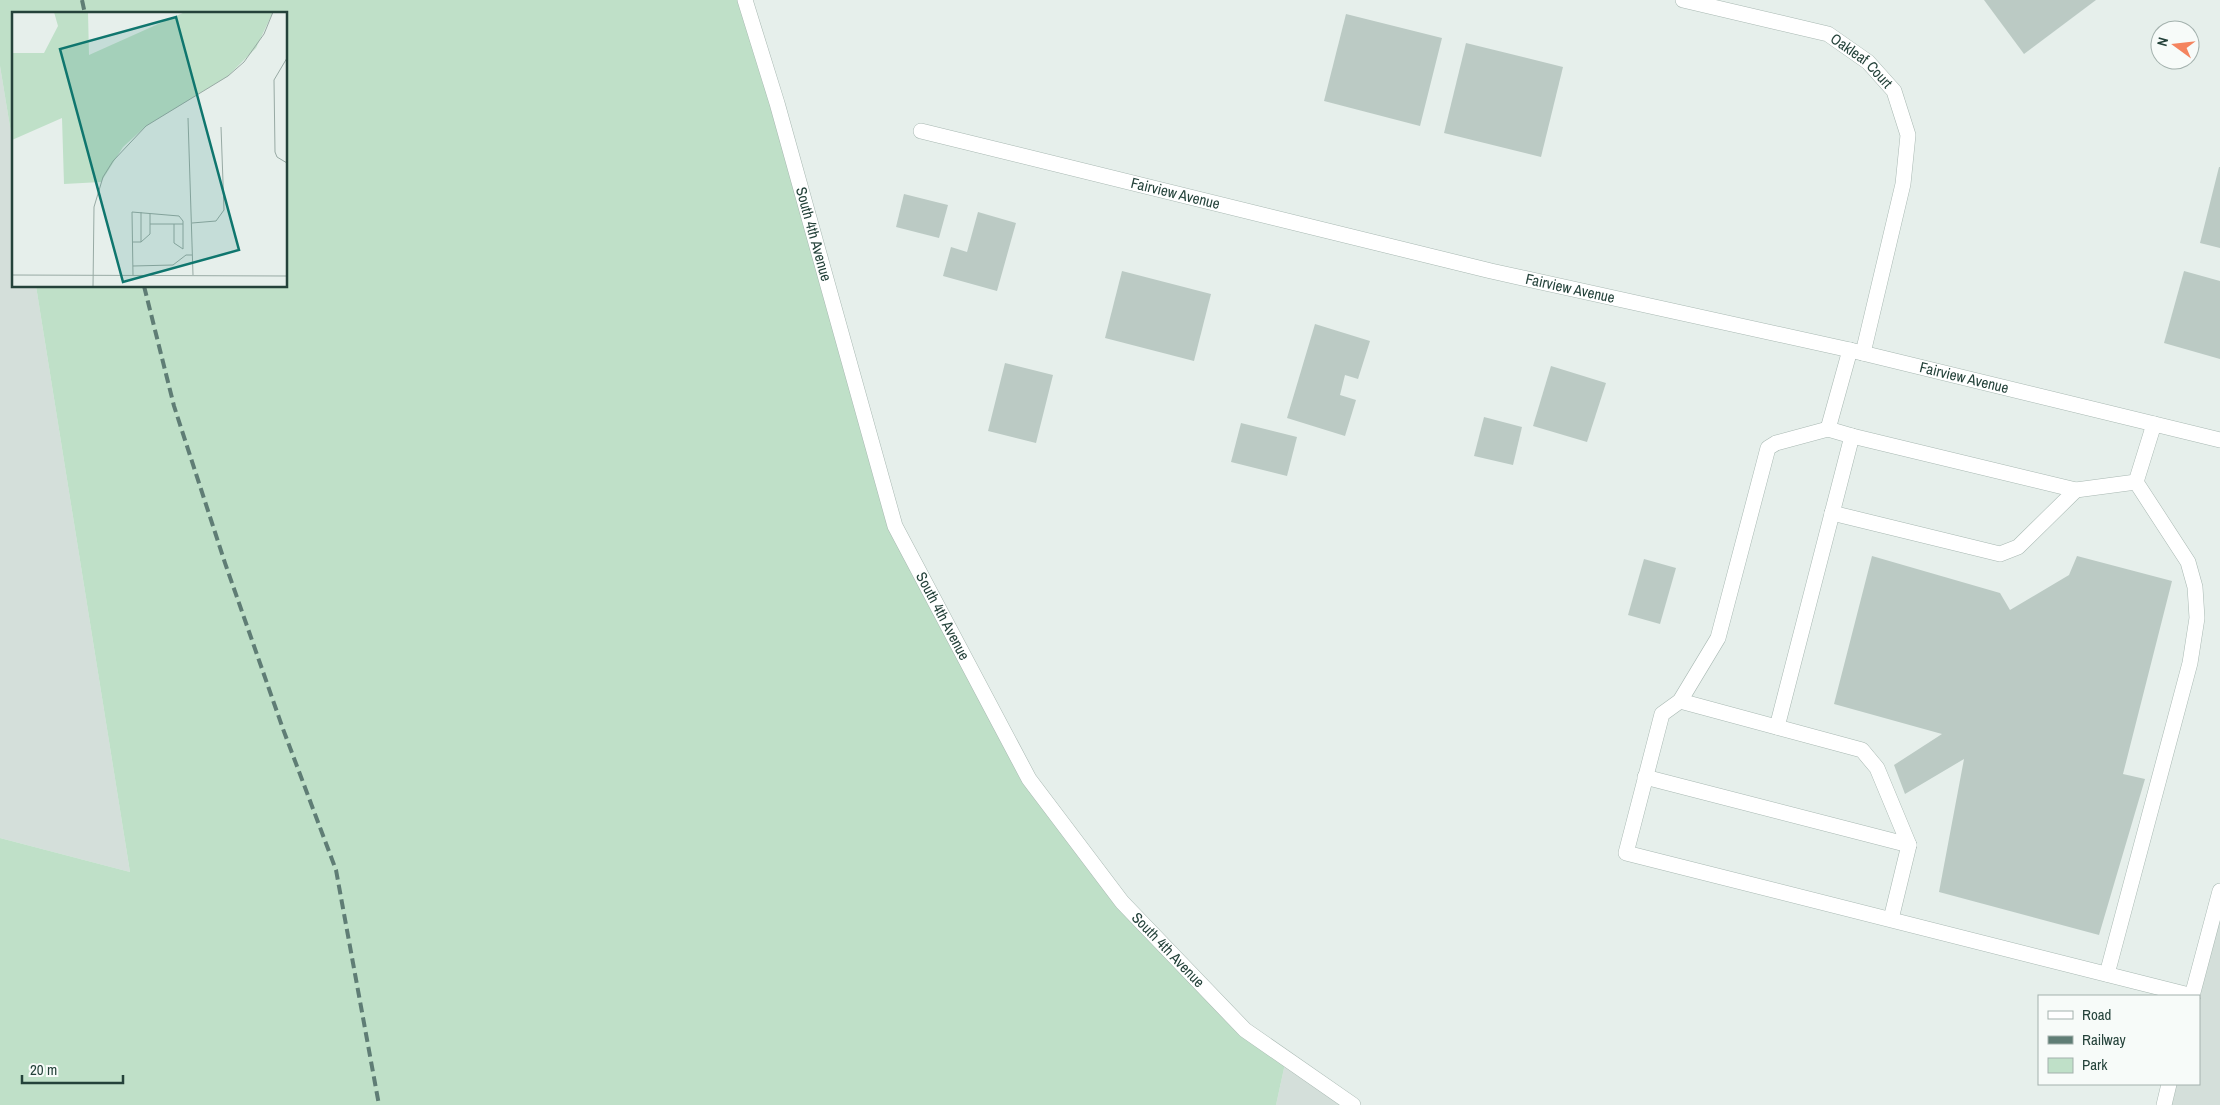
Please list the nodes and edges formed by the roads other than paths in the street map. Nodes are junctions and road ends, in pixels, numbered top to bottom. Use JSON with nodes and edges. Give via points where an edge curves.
{"nodes":[{"id":1,"x":744,"y":0,"type":"edge"},
{"id":2,"x":1683,"y":0,"type":"edge"},
{"id":3,"x":921,"y":131,"type":"dead end"},
{"id":4,"x":1856,"y":351,"type":"junction"},
{"id":5,"x":2154,"y":424,"type":"junction"},
{"id":6,"x":1828,"y":429,"type":"junction"},
{"id":7,"x":1852,"y":436,"type":"junction"},
{"id":8,"x":2220,"y":440,"type":"edge"},
{"id":9,"x":2136,"y":482,"type":"junction"},
{"id":10,"x":2076,"y":490,"type":"junction"},
{"id":11,"x":1832,"y":513,"type":"junction"},
{"id":12,"x":1680,"y":701,"type":"junction"},
{"id":13,"x":1777,"y":727,"type":"junction"},
{"id":14,"x":1645,"y":777,"type":"junction"},
{"id":15,"x":1909,"y":846,"type":"junction"},
{"id":16,"x":2220,"y":892,"type":"edge"},
{"id":17,"x":1891,"y":918,"type":"junction"},
{"id":18,"x":2106,"y":974,"type":"junction"},
{"id":19,"x":2188,"y":995,"type":"edge"},
{"id":20,"x":2192,"y":995,"type":"edge"},
{"id":21,"x":2169,"y":1085,"type":"edge"},
{"id":22,"x":1353,"y":1105,"type":"edge"},
{"id":23,"x":2164,"y":1105,"type":"edge"}],
"edges":[{"from":1,"to":22,"type":"street","name":"South 4th Avenue","via":[[777,103],[896,526],[1029,779],[1122,902],[1246,1030]]},
{"from":2,"to":4,"type":"street","name":"Oakleaf Court","via":[[1828,34],[1868,62],[1894,91],[1908,135],[1903,184]]},
{"from":3,"to":4,"type":"street","name":"Fairview Avenue","via":[[1492,271]]},
{"from":4,"to":5,"type":"street","name":"Fairview Avenue"},
{"from":4,"to":6,"type":"street","name":"Oakleaf Court"},
{"from":5,"to":8,"type":"street","name":"Fairview Avenue"},
{"from":5,"to":9,"type":"street"},
{"from":6,"to":7,"type":"street"},
{"from":6,"to":12,"type":"street","via":[[1768,448],[1718,638]]},
{"from":7,"to":10,"type":"street"},
{"from":7,"to":11,"type":"street"},
{"from":9,"to":10,"type":"street"},
{"from":9,"to":18,"type":"street","via":[[2188,562],[2195,587],[2197,618],[2190,663]]},
{"from":10,"to":11,"type":"street","via":[[2018,548],[2000,554]]},
{"from":11,"to":13,"type":"street"},
{"from":12,"to":13,"type":"street"},
{"from":12,"to":14,"type":"street","via":[[1662,714]]},
{"from":13,"to":15,"type":"street","via":[[1862,750],[1877,768]]},
{"from":14,"to":15,"type":"street"},
{"from":14,"to":17,"type":"street","via":[[1626,853]]},
{"from":15,"to":17,"type":"street"},
{"from":16,"to":20,"type":"street"},
{"from":17,"to":18,"type":"street"},
{"from":18,"to":19,"type":"street"},
{"from":21,"to":23,"type":"street"}]}
